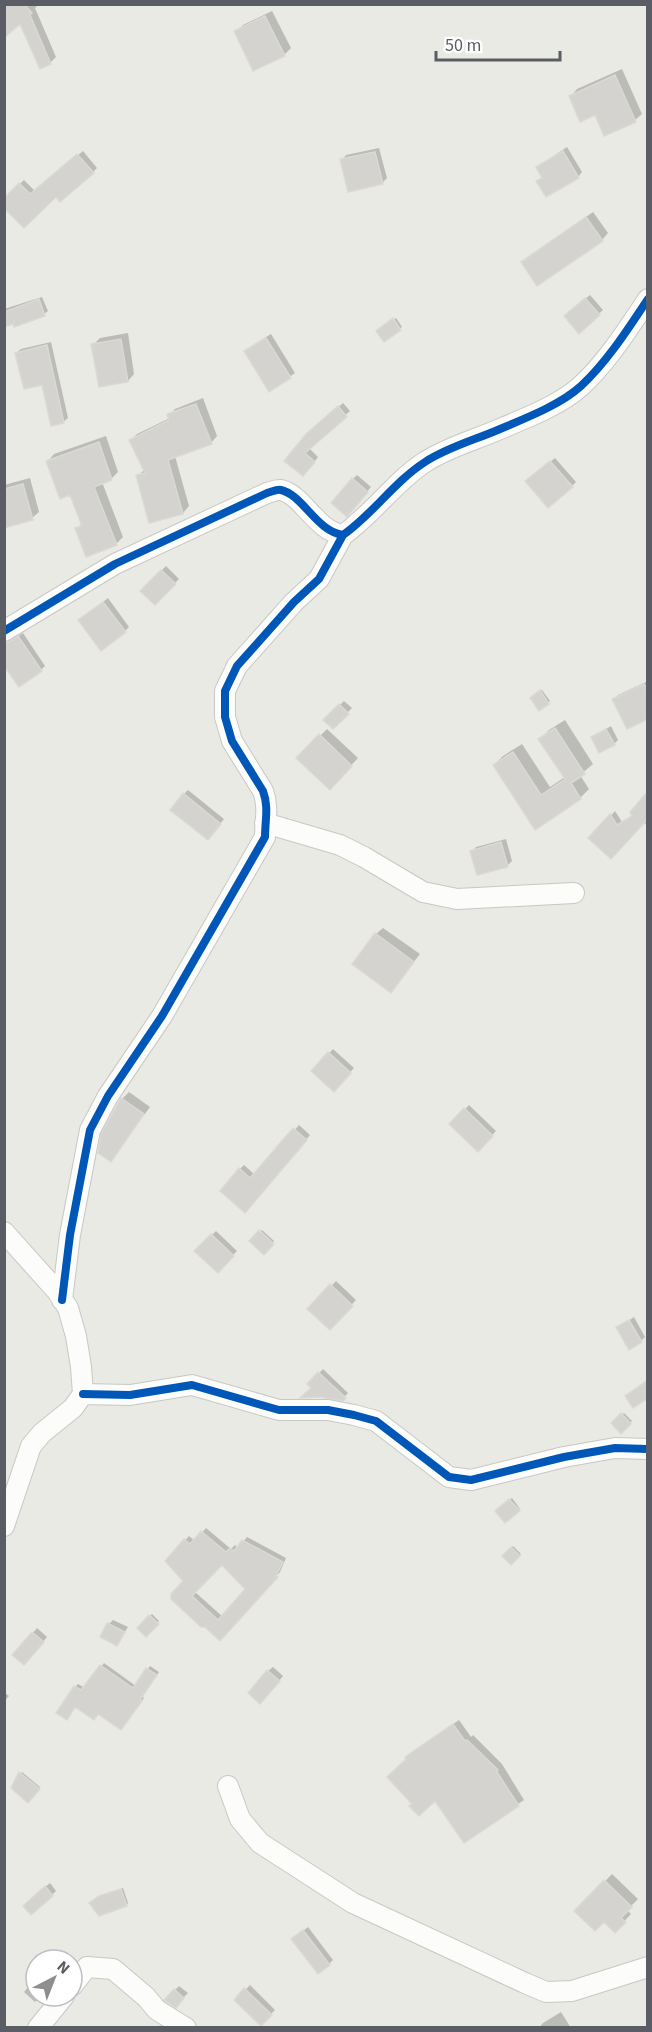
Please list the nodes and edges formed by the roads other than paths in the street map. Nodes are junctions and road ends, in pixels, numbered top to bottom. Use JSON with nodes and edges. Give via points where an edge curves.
{"nodes":[{"id":1,"x":648,"y":299,"type":"edge"},
{"id":2,"x":343,"y":535,"type":"junction"},
{"id":3,"x":4,"y":631,"type":"edge"},
{"id":4,"x":265,"y":823,"type":"junction"},
{"id":5,"x":574,"y":893,"type":"dead end"},
{"id":6,"x":4,"y":1232,"type":"edge"},
{"id":7,"x":62,"y":1300,"type":"junction"},
{"id":8,"x":83,"y":1394,"type":"junction"},
{"id":9,"x":648,"y":1449,"type":"edge"},
{"id":10,"x":4,"y":1526,"type":"edge"},
{"id":11,"x":228,"y":1786,"type":"dead end"},
{"id":12,"x":648,"y":1967,"type":"edge"},
{"id":13,"x":84,"y":1971,"type":"edge"},
{"id":14,"x":54,"y":2008,"type":"edge"},
{"id":15,"x":38,"y":2028,"type":"edge"},
{"id":16,"x":186,"y":2028,"type":"edge"}],
"edges":[{"from":1,"to":2,"type":"street","via":[[614,349],[580,387],[542,410],[424,463]]},
{"from":2,"to":3,"type":"street","via":[[325,528],[290,494],[279,489],[115,564]]},
{"from":2,"to":4,"type":"street","via":[[319,579],[237,666],[225,691],[225,717],[232,741],[263,791]]},
{"from":4,"to":5,"type":"street","via":[[340,845],[423,892],[457,899]]},
{"from":4,"to":7,"type":"street","via":[[265,837],[162,1016],[90,1130]]},
{"from":6,"to":7,"type":"street"},
{"from":7,"to":8,"type":"street","via":[[76,1336]]},
{"from":8,"to":9,"type":"street","via":[[130,1395],[192,1385],[279,1410],[328,1410],[354,1415],[376,1421],[449,1477],[471,1480],[615,1448]]},
{"from":8,"to":10,"type":"street","via":[[31,1446]]},
{"from":11,"to":12,"type":"street","via":[[240,1819],[260,1843],[353,1903],[525,1983],[546,1992],[572,1991]]},
{"from":13,"to":16,"type":"street","via":[[87,1967],[113,1969],[157,2010]]},
{"from":14,"to":15,"type":"street"}]}
